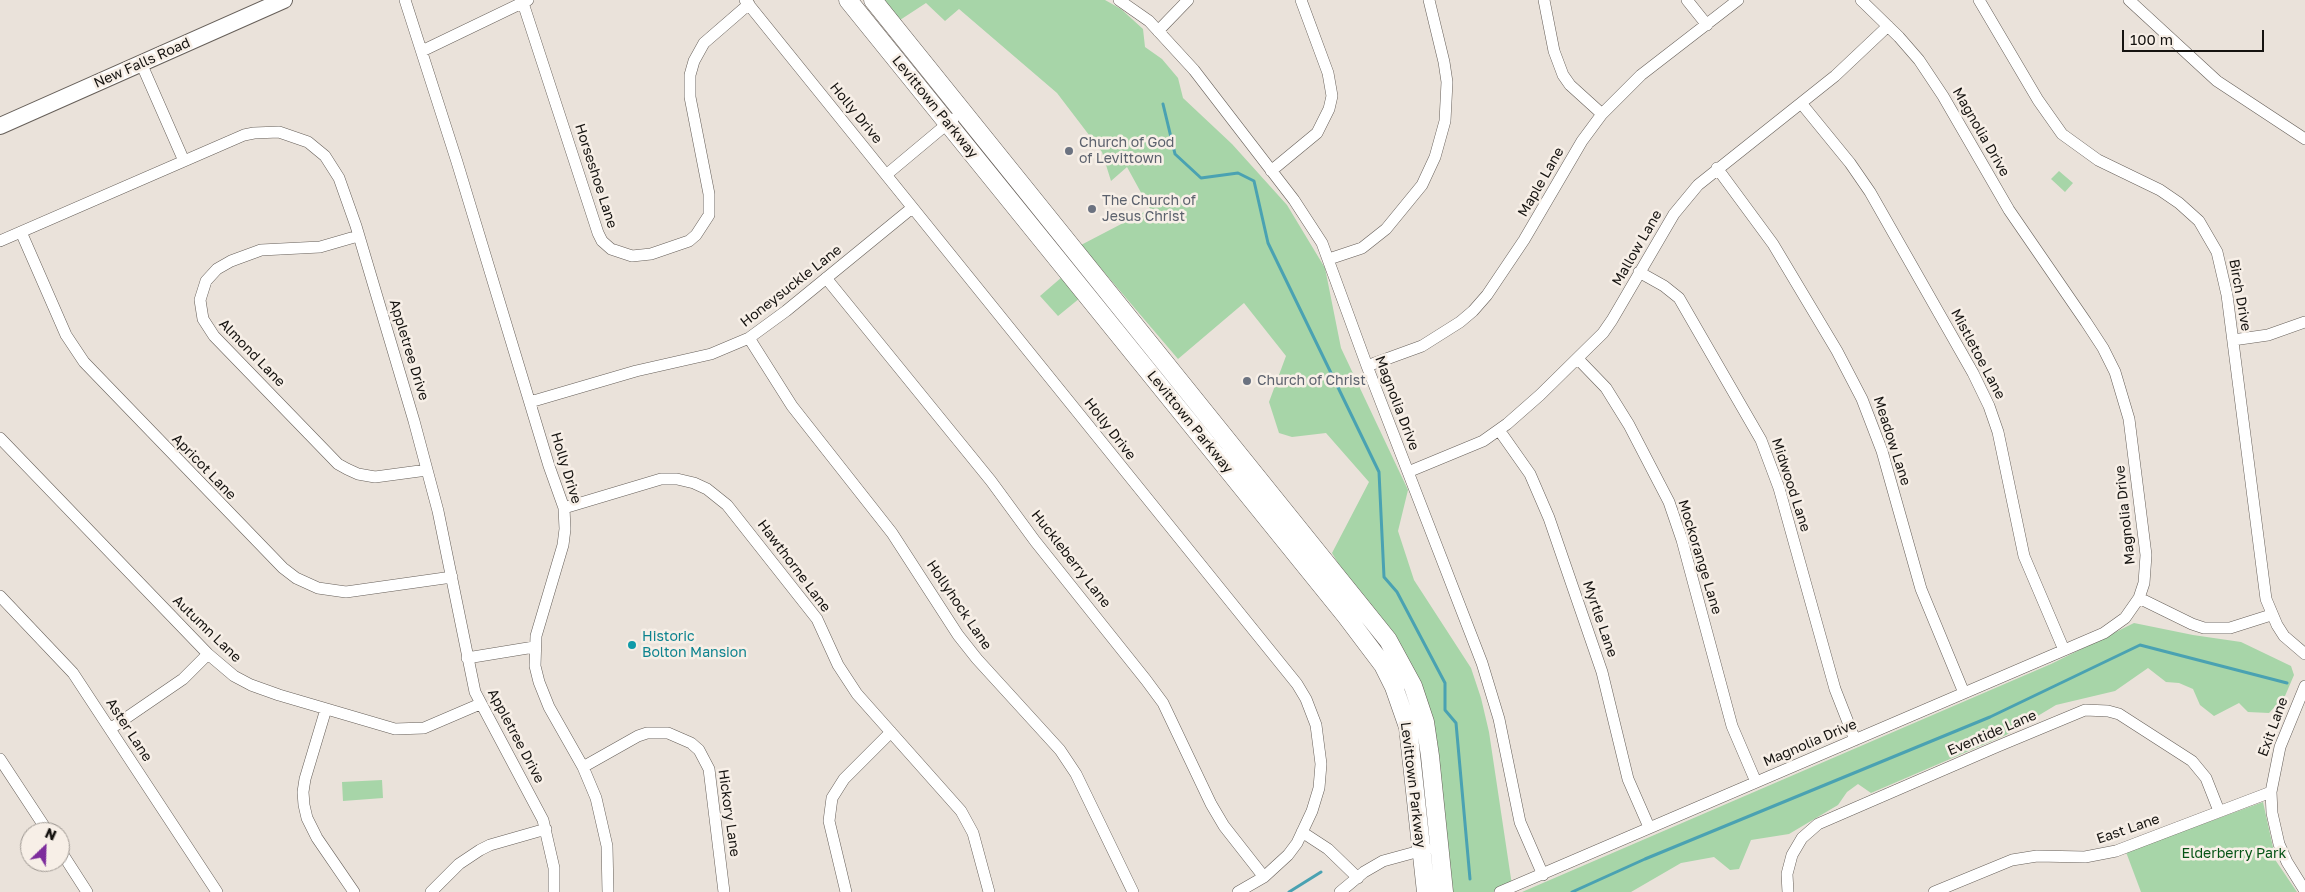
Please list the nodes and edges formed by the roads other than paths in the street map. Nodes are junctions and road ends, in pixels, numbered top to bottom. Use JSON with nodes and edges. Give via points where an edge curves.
{"nodes":[{"id":1,"x":284,"y":0,"type":"edge"},
{"id":2,"x":405,"y":0,"type":"edge"},
{"id":3,"x":848,"y":0,"type":"edge"},
{"id":4,"x":873,"y":0,"type":"edge"},
{"id":5,"x":1119,"y":0,"type":"edge"},
{"id":6,"x":1188,"y":0,"type":"edge"},
{"id":7,"x":1301,"y":0,"type":"edge"},
{"id":8,"x":1429,"y":0,"type":"edge"},
{"id":9,"x":1544,"y":0,"type":"edge"},
{"id":10,"x":1687,"y":0,"type":"edge"},
{"id":11,"x":1738,"y":0,"type":"edge"},
{"id":12,"x":1861,"y":0,"type":"edge"},
{"id":13,"x":1980,"y":0,"type":"edge"},
{"id":14,"x":2129,"y":0,"type":"edge"},
{"id":15,"x":526,"y":1,"type":"edge"},
{"id":16,"x":747,"y":2,"type":"edge"},
{"id":17,"x":1707,"y":25,"type":"junction"},
{"id":18,"x":1888,"y":26,"type":"junction"},
{"id":19,"x":1158,"y":30,"type":"junction"},
{"id":20,"x":422,"y":51,"type":"junction"},
{"id":21,"x":141,"y":63,"type":"junction"},
{"id":22,"x":1801,"y":103,"type":"junction"},
{"id":23,"x":962,"y":111,"type":"junction"},
{"id":24,"x":1602,"y":114,"type":"junction"},
{"id":25,"x":948,"y":123,"type":"junction"},
{"id":26,"x":0,"y":126,"type":"edge"},
{"id":27,"x":2305,"y":139,"type":"edge"},
{"id":28,"x":184,"y":161,"type":"junction"},
{"id":29,"x":1717,"y":168,"type":"junction"},
{"id":30,"x":1271,"y":171,"type":"junction"},
{"id":31,"x":886,"y":175,"type":"junction"},
{"id":32,"x":912,"y":208,"type":"junction"},
{"id":33,"x":21,"y":232,"type":"junction"},
{"id":34,"x":358,"y":236,"type":"junction"},
{"id":35,"x":0,"y":241,"type":"edge"},
{"id":36,"x":1329,"y":259,"type":"junction"},
{"id":37,"x":1639,"y":272,"type":"junction"},
{"id":38,"x":826,"y":278,"type":"junction"},
{"id":39,"x":2305,"y":322,"type":"edge"},
{"id":40,"x":749,"y":338,"type":"junction"},
{"id":41,"x":2233,"y":340,"type":"junction"},
{"id":42,"x":1578,"y":358,"type":"junction"},
{"id":43,"x":1367,"y":366,"type":"junction"},
{"id":44,"x":530,"y":402,"type":"junction"},
{"id":45,"x":1499,"y":430,"type":"junction"},
{"id":46,"x":0,"y":438,"type":"edge"},
{"id":47,"x":427,"y":470,"type":"junction"},
{"id":48,"x":1408,"y":472,"type":"junction"},
{"id":49,"x":564,"y":508,"type":"junction"},
{"id":50,"x":452,"y":576,"type":"junction"},
{"id":51,"x":0,"y":596,"type":"edge"},
{"id":52,"x":2139,"y":598,"type":"junction"},
{"id":53,"x":2271,"y":615,"type":"junction"},
{"id":54,"x":534,"y":647,"type":"junction"},
{"id":55,"x":2064,"y":650,"type":"junction"},
{"id":56,"x":208,"y":654,"type":"junction"},
{"id":57,"x":2305,"y":654,"type":"edge"},
{"id":58,"x":467,"y":658,"type":"junction"},
{"id":59,"x":2305,"y":686,"type":"edge"},
{"id":60,"x":1964,"y":693,"type":"junction"},
{"id":61,"x":480,"y":704,"type":"junction"},
{"id":62,"x":326,"y":709,"type":"junction"},
{"id":63,"x":110,"y":729,"type":"junction"},
{"id":64,"x":891,"y":732,"type":"junction"},
{"id":65,"x":1855,"y":740,"type":"junction"},
{"id":66,"x":0,"y":759,"type":"edge"},
{"id":67,"x":583,"y":767,"type":"junction"},
{"id":68,"x":1756,"y":782,"type":"junction"},
{"id":69,"x":2271,"y":792,"type":"junction"},
{"id":70,"x":2219,"y":811,"type":"junction"},
{"id":71,"x":41,"y":822,"type":"edge"},
{"id":72,"x":1649,"y":827,"type":"junction"},
{"id":73,"x":546,"y":829,"type":"junction"},
{"id":74,"x":1302,"y":832,"type":"junction"},
{"id":75,"x":1440,"y":846,"type":"junction"},
{"id":76,"x":1422,"y":850,"type":"junction"},
{"id":77,"x":70,"y":866,"type":"edge"},
{"id":78,"x":1543,"y":875,"type":"junction"},
{"id":79,"x":1264,"y":877,"type":"junction"},
{"id":80,"x":1358,"y":878,"type":"junction"},
{"id":81,"x":2305,"y":890,"type":"edge"},
{"id":82,"x":1786,"y":891,"type":"edge"},
{"id":83,"x":87,"y":892,"type":"edge"},
{"id":84,"x":217,"y":892,"type":"edge"},
{"id":85,"x":354,"y":892,"type":"edge"},
{"id":86,"x":430,"y":892,"type":"edge"},
{"id":87,"x":554,"y":892,"type":"edge"},
{"id":88,"x":608,"y":892,"type":"edge"},
{"id":89,"x":724,"y":892,"type":"edge"},
{"id":90,"x":846,"y":892,"type":"edge"},
{"id":91,"x":989,"y":892,"type":"edge"},
{"id":92,"x":1133,"y":892,"type":"edge"},
{"id":93,"x":1238,"y":892,"type":"edge"},
{"id":94,"x":1340,"y":892,"type":"edge"},
{"id":95,"x":1426,"y":892,"type":"edge"},
{"id":96,"x":1444,"y":892,"type":"edge"},
{"id":97,"x":1500,"y":892,"type":"edge"},
{"id":98,"x":1934,"y":892,"type":"edge"}],
"edges":[{"from":1,"to":21,"type":"main road","name":"New Falls Road"},
{"from":2,"to":20,"type":"street","name":"Holly Drive"},
{"from":3,"to":25,"type":"main road","name":"Levittown Parkway"},
{"from":4,"to":23,"type":"main road","name":"Levittown Parkway"},
{"from":5,"to":19,"type":"street","name":"Magnolia Drive"},
{"from":6,"to":19,"type":"street"},
{"from":7,"to":30,"type":"street","via":[[1328,73],[1332,96],[1317,133]]},
{"from":8,"to":36,"type":"street","via":[[1447,82],[1446,121],[1435,157],[1422,185],[1386,229],[1362,248]]},
{"from":9,"to":24,"type":"street","via":[[1554,51],[1563,75]]},
{"from":10,"to":17,"type":"street"},
{"from":11,"to":17,"type":"street","name":"Maple Lane"},
{"from":12,"to":18,"type":"street","name":"Magnolia Drive"},
{"from":13,"to":41,"type":"street","name":"Birch Drive","via":[[2038,100],[2062,134],[2098,160],[2167,194],[2198,221],[2217,252],[2222,268]]},
{"from":14,"to":27,"type":"street","via":[[2217,81]]},
{"from":15,"to":16,"type":"street","name":"Horseshoe Lane","via":[[598,233],[611,249],[632,256],[651,254],[688,241],[696,235],[708,215],[709,194],[690,97],[690,74],[704,43]]},
{"from":15,"to":20,"type":"street"},
{"from":16,"to":31,"type":"street","name":"Holly Drive"},
{"from":17,"to":24,"type":"street","name":"Maple Lane","via":[[1641,74]]},
{"from":18,"to":22,"type":"street","name":"Mallow Lane"},
{"from":18,"to":52,"type":"street","name":"Magnolia Drive","via":[[1919,60],[1944,96],[2009,210],[2086,322],[2115,372],[2129,419],[2146,555],[2144,583]]},
{"from":19,"to":30,"type":"street","name":"Magnolia Drive","via":[[1194,70]]},
{"from":20,"to":44,"type":"street","name":"Holly Drive"},
{"from":21,"to":26,"type":"main road","name":"New Falls Road"},
{"from":21,"to":28,"type":"street"},
{"from":22,"to":29,"type":"street","name":"Mallow Lane"},
{"from":22,"to":55,"type":"street","name":"Mistletoe Lane","via":[[1870,192],[1989,406],[1998,432],[2024,556]]},
{"from":23,"to":25,"type":"street"},
{"from":23,"to":75,"type":"main road","name":"Levittown Parkway","via":[[1388,640],[1413,686],[1424,722]]},
{"from":24,"to":43,"type":"street","name":"Maple Lane","via":[[1488,295],[1460,322],[1422,346]]},
{"from":25,"to":31,"type":"street"},
{"from":25,"to":76,"type":"main road","name":"Levittown Parkway","via":[[1383,665],[1408,727]]},
{"from":28,"to":33,"type":"street","name":"Appletree Drive"},
{"from":28,"to":34,"type":"street","name":"Appletree Drive","via":[[254,133],[279,132],[308,142],[325,156],[339,178]]},
{"from":29,"to":37,"type":"street","name":"Mallow Lane","via":[[1674,214]]},
{"from":29,"to":60,"type":"street","name":"Meadow Lane","via":[[1774,244],[1862,399],[1880,444],[1921,589]]},
{"from":30,"to":36,"type":"street","name":"Magnolia Drive","via":[[1310,224]]},
{"from":31,"to":32,"type":"street","name":"Holly Drive"},
{"from":32,"to":38,"type":"street","name":"Honeysuckle Lane"},
{"from":32,"to":74,"type":"street","name":"Holly Drive","via":[[1297,684],[1310,706],[1316,725],[1321,764],[1319,788]]},
{"from":33,"to":35,"type":"street","name":"Appletree Drive"},
{"from":33,"to":50,"type":"street","name":"Apricot Lane","via":[[66,335],[84,362],[283,568],[318,588],[346,592]]},
{"from":34,"to":47,"type":"street","name":"Appletree Drive"},
{"from":34,"to":47,"type":"street","name":"Almond Lane","via":[[320,247],[261,250],[231,261],[206,281],[200,300],[202,319],[214,336],[338,464],[358,474],[375,477]]},
{"from":36,"to":43,"type":"street","name":"Magnolia Drive"},
{"from":37,"to":42,"type":"street","name":"Mallow Lane","via":[[1612,320]]},
{"from":37,"to":65,"type":"street","name":"Midwood Lane","via":[[1679,298],[1761,440],[1779,488],[1835,689]]},
{"from":38,"to":40,"type":"street","name":"Honeysuckle Lane"},
{"from":38,"to":79,"type":"street","name":"Huckleberry Lane","via":[[985,473],[1146,680],[1162,703],[1220,819]]},
{"from":39,"to":41,"type":"street","via":[[2268,334]]},
{"from":40,"to":44,"type":"street","name":"Honeysuckle Lane","via":[[711,354],[636,371]]},
{"from":40,"to":92,"type":"street","name":"Hollyhock Lane","via":[[792,406],[892,533],[958,635],[1060,750],[1076,774]]},
{"from":41,"to":53,"type":"street","name":"Birch Drive","via":[[2266,599]]},
{"from":42,"to":45,"type":"street","name":"Mallow Lane"},
{"from":42,"to":68,"type":"street","name":"Mockorange Lane","via":[[1606,388],[1629,424],[1669,502],[1732,726]]},
{"from":43,"to":48,"type":"street","name":"Magnolia Drive"},
{"from":44,"to":49,"type":"street","name":"Holly Drive"},
{"from":45,"to":48,"type":"street","name":"Mallow Lane","via":[[1462,451]]},
{"from":45,"to":72,"type":"street","name":"Myrtle Lane","via":[[1530,474],[1549,518],[1602,672],[1630,785]]},
{"from":46,"to":56,"type":"street","name":"Autumn Lane"},
{"from":47,"to":50,"type":"street","name":"Appletree Drive"},
{"from":48,"to":78,"type":"street","name":"Magnolia Drive","via":[[1490,686],[1520,822]]},
{"from":49,"to":54,"type":"street","name":"Holly Drive","via":[[563,545]]},
{"from":49,"to":64,"type":"street","name":"Hawthorne Lane","via":[[661,479],[685,480],[707,489],[736,514],[818,619],[846,679]]},
{"from":50,"to":58,"type":"street","name":"Appletree Drive"},
{"from":51,"to":63,"type":"street","name":"Aster Lane","via":[[73,673]]},
{"from":52,"to":53,"type":"street","via":[[2204,628],[2230,628]]},
{"from":52,"to":55,"type":"street","name":"Magnolia Drive","via":[[2117,625]]},
{"from":53,"to":57,"type":"street","name":"Birch Drive","via":[[2284,636]]},
{"from":54,"to":58,"type":"street"},
{"from":54,"to":67,"type":"street","name":"Holly Drive","via":[[535,666],[549,707]]},
{"from":55,"to":60,"type":"street","name":"Magnolia Drive"},
{"from":56,"to":62,"type":"street","name":"Autumn Lane","via":[[234,676],[251,685]]},
{"from":56,"to":63,"type":"street","via":[[183,680]]},
{"from":58,"to":61,"type":"street","name":"Appletree Drive"},
{"from":59,"to":69,"type":"street","name":"Exit Lane","via":[[2280,747]]},
{"from":60,"to":65,"type":"street","name":"Magnolia Drive"},
{"from":61,"to":62,"type":"street","name":"Autumn Lane","via":[[440,723],[411,730],[378,725]]},
{"from":61,"to":73,"type":"street","name":"Appletree Drive"},
{"from":62,"to":85,"type":"street","via":[[305,779],[304,805],[317,838]]},
{"from":63,"to":84,"type":"street","name":"Aster Lane"},
{"from":64,"to":90,"type":"street","via":[[844,778],[832,798],[829,821]]},
{"from":64,"to":91,"type":"street","name":"Hawthorne Lane","via":[[961,811],[973,833]]},
{"from":65,"to":68,"type":"street","name":"Magnolia Drive"},
{"from":66,"to":71,"type":"street"},
{"from":67,"to":88,"type":"street","name":"Holly Drive","via":[[604,829]]},
{"from":67,"to":89,"type":"street","name":"Hickory Lane","via":[[647,733],[668,733],[692,743],[709,769]]},
{"from":68,"to":72,"type":"street","name":"Magnolia Drive"},
{"from":69,"to":70,"type":"street","name":"East Lane"},
{"from":69,"to":81,"type":"street","name":"Exit Lane","via":[[2272,813],[2280,844]]},
{"from":70,"to":82,"type":"street","name":"Eventide Lane","via":[[2206,778],[2192,760],[2119,714],[2108,710],[2086,710],[1818,824],[1802,838],[1792,855]]},
{"from":70,"to":98,"type":"street","name":"East Lane","via":[[2116,851],[2085,857],[2037,856],[2012,860]]},
{"from":72,"to":78,"type":"street","name":"Magnolia Drive"},
{"from":73,"to":86,"type":"street","via":[[480,850],[459,864]]},
{"from":73,"to":87,"type":"street","name":"Appletree Drive","via":[[554,868]]},
{"from":74,"to":79,"type":"street","name":"Holly Drive","via":[[1288,855]]},
{"from":74,"to":80,"type":"street","via":[[1328,849]]},
{"from":75,"to":76,"type":"street"},
{"from":75,"to":96,"type":"main road","name":"Levittown Parkway"},
{"from":76,"to":80,"type":"street","via":[[1384,861]]},
{"from":76,"to":95,"type":"main road","name":"Levittown Parkway"},
{"from":77,"to":83,"type":"street"},
{"from":78,"to":97,"type":"street","name":"Magnolia Drive"},
{"from":79,"to":93,"type":"street","name":"Holly Drive"},
{"from":80,"to":94,"type":"street"}]}
